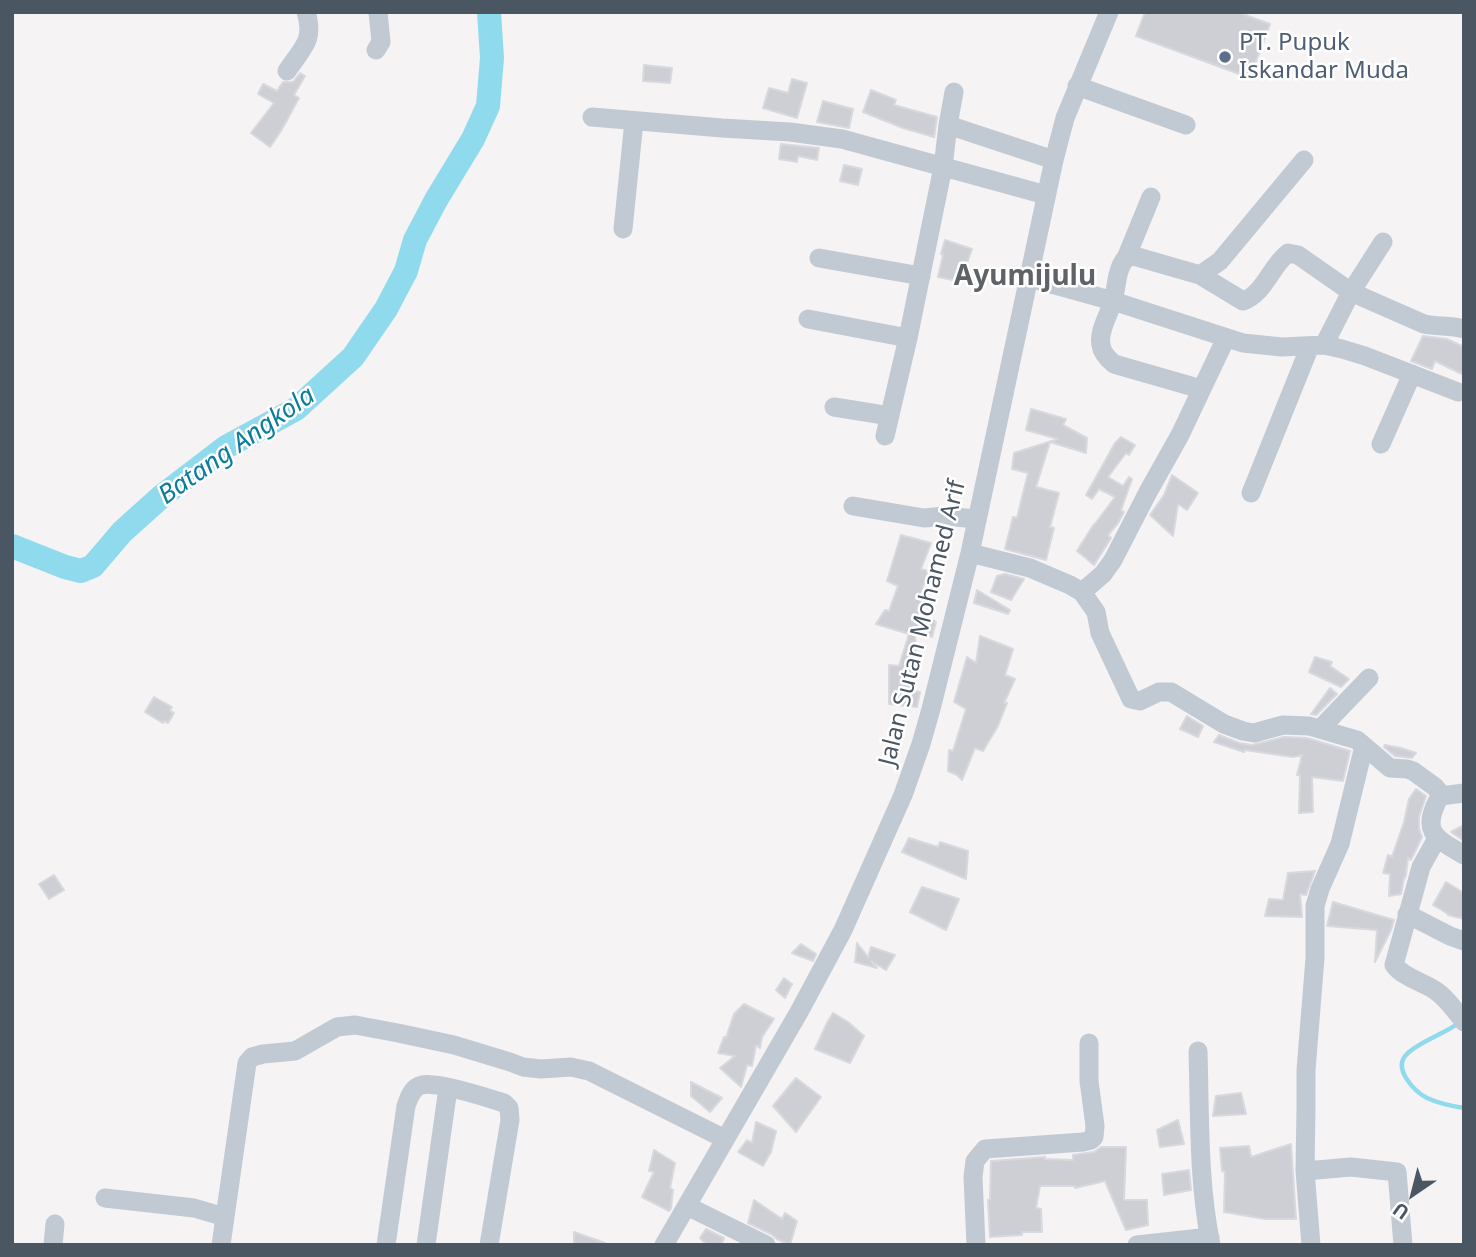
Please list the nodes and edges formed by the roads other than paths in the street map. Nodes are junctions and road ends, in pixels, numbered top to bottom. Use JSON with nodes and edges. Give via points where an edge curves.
{"nodes":[{"id":1,"x":306,"y":12,"type":"edge"},
{"id":2,"x":378,"y":12,"type":"edge"},
{"id":3,"x":1109,"y":12,"type":"edge"},
{"id":4,"x":376,"y":50,"type":"dead end"},
{"id":5,"x":287,"y":71,"type":"dead end"},
{"id":6,"x":1077,"y":86,"type":"junction"},
{"id":7,"x":954,"y":92,"type":"dead end"},
{"id":8,"x":592,"y":117,"type":"dead end"},
{"id":9,"x":634,"y":121,"type":"junction"},
{"id":10,"x":948,"y":125,"type":"junction"},
{"id":11,"x":1186,"y":125,"type":"dead end"},
{"id":12,"x":1054,"y":160,"type":"junction"},
{"id":13,"x":1304,"y":160,"type":"dead end"},
{"id":14,"x":943,"y":167,"type":"junction"},
{"id":15,"x":1046,"y":195,"type":"junction"},
{"id":16,"x":1151,"y":197,"type":"dead end"},
{"id":17,"x":623,"y":229,"type":"dead end"},
{"id":18,"x":1383,"y":242,"type":"dead end"},
{"id":19,"x":819,"y":258,"type":"dead end"},
{"id":20,"x":1126,"y":258,"type":"junction"},
{"id":21,"x":1200,"y":275,"type":"junction"},
{"id":22,"x":921,"y":276,"type":"junction"},
{"id":23,"x":1030,"y":278,"type":"junction"},
{"id":24,"x":1350,"y":292,"type":"junction"},
{"id":25,"x":1113,"y":301,"type":"junction"},
{"id":26,"x":808,"y":319,"type":"dead end"},
{"id":27,"x":1464,"y":329,"type":"edge"},
{"id":28,"x":908,"y":338,"type":"junction"},
{"id":29,"x":1226,"y":338,"type":"junction"},
{"id":30,"x":1317,"y":346,"type":"junction"},
{"id":31,"x":1412,"y":374,"type":"junction"},
{"id":32,"x":1201,"y":389,"type":"junction"},
{"id":33,"x":1458,"y":392,"type":"dead end"},
{"id":34,"x":834,"y":408,"type":"dead end"},
{"id":35,"x":890,"y":416,"type":"junction"},
{"id":36,"x":885,"y":436,"type":"dead end"},
{"id":37,"x":1381,"y":444,"type":"dead end"},
{"id":38,"x":1251,"y":493,"type":"dead end"},
{"id":39,"x":853,"y":506,"type":"dead end"},
{"id":40,"x":976,"y":519,"type":"junction"},
{"id":41,"x":970,"y":553,"type":"junction"},
{"id":42,"x":1082,"y":592,"type":"junction"},
{"id":43,"x":1369,"y":678,"type":"dead end"},
{"id":44,"x":1320,"y":729,"type":"junction"},
{"id":45,"x":1362,"y":744,"type":"junction"},
{"id":46,"x":1464,"y":793,"type":"edge"},
{"id":47,"x":1440,"y":796,"type":"junction"},
{"id":48,"x":1437,"y":838,"type":"junction"},
{"id":49,"x":1464,"y":855,"type":"edge"},
{"id":50,"x":1407,"y":914,"type":"junction"},
{"id":51,"x":1464,"y":941,"type":"edge"},
{"id":52,"x":1460,"y":1018,"type":"edge"},
{"id":53,"x":1089,"y":1042,"type":"dead end"},
{"id":54,"x":1198,"y":1052,"type":"dead end"},
{"id":55,"x":448,"y":1088,"type":"junction"},
{"id":56,"x":725,"y":1139,"type":"junction"},
{"id":57,"x":1305,"y":1171,"type":"junction"},
{"id":58,"x":105,"y":1198,"type":"dead end"},
{"id":59,"x":687,"y":1206,"type":"junction"},
{"id":60,"x":225,"y":1217,"type":"junction"},
{"id":61,"x":55,"y":1224,"type":"dead end"},
{"id":62,"x":1211,"y":1241,"type":"edge"},
{"id":63,"x":53,"y":1245,"type":"edge"},
{"id":64,"x":221,"y":1245,"type":"edge"},
{"id":65,"x":386,"y":1245,"type":"edge"},
{"id":66,"x":426,"y":1245,"type":"edge"},
{"id":67,"x":489,"y":1245,"type":"edge"},
{"id":68,"x":664,"y":1245,"type":"edge"},
{"id":69,"x":766,"y":1245,"type":"edge"},
{"id":70,"x":976,"y":1245,"type":"edge"},
{"id":71,"x":1137,"y":1245,"type":"edge"},
{"id":72,"x":1311,"y":1245,"type":"edge"},
{"id":73,"x":1403,"y":1245,"type":"edge"}],
"edges":[{"from":1,"to":5,"type":"street","via":[[309,37]]},
{"from":2,"to":4,"type":"street","via":[[382,42]]},
{"from":3,"to":6,"type":"street","name":"Jalan Sutan Mohamed Arif"},
{"from":6,"to":11,"type":"street"},
{"from":6,"to":12,"type":"street","name":"Jalan Sutan Mohamed Arif"},
{"from":7,"to":10,"type":"street"},
{"from":8,"to":9,"type":"street"},
{"from":9,"to":14,"type":"street","via":[[842,139]]},
{"from":9,"to":17,"type":"street"},
{"from":10,"to":12,"type":"street"},
{"from":10,"to":14,"type":"street"},
{"from":12,"to":15,"type":"street","name":"Jalan Sutan Mohamed Arif"},
{"from":13,"to":21,"type":"street","via":[[1220,261]]},
{"from":14,"to":15,"type":"street"},
{"from":14,"to":22,"type":"street"},
{"from":15,"to":23,"type":"street","name":"Jalan Sutan Mohamed Arif"},
{"from":16,"to":20,"type":"street"},
{"from":18,"to":24,"type":"street"},
{"from":19,"to":22,"type":"street"},
{"from":20,"to":21,"type":"street","via":[[1134,256]]},
{"from":20,"to":25,"type":"street"},
{"from":21,"to":24,"type":"street","via":[[1242,301],[1255,294],[1288,253],[1298,255]]},
{"from":22,"to":28,"type":"street"},
{"from":23,"to":25,"type":"street"},
{"from":23,"to":40,"type":"street","name":"Jalan Sutan Mohamed Arif"},
{"from":24,"to":27,"type":"street","via":[[1424,324]]},
{"from":24,"to":30,"type":"street"},
{"from":25,"to":29,"type":"street"},
{"from":25,"to":32,"type":"street","via":[[1101,345],[1114,364]]},
{"from":26,"to":28,"type":"street"},
{"from":28,"to":35,"type":"street"},
{"from":29,"to":30,"type":"street","via":[[1282,347]]},
{"from":29,"to":32,"type":"street"},
{"from":30,"to":31,"type":"street","via":[[1365,356]]},
{"from":30,"to":38,"type":"street"},
{"from":31,"to":33,"type":"street"},
{"from":31,"to":37,"type":"street"},
{"from":32,"to":42,"type":"street","via":[[1113,561]]},
{"from":34,"to":35,"type":"street"},
{"from":35,"to":36,"type":"street"},
{"from":39,"to":40,"type":"street","via":[[925,518]]},
{"from":40,"to":41,"type":"street","name":"Jalan Sutan Mohamed Arif"},
{"from":41,"to":42,"type":"street","via":[[1030,568]]},
{"from":41,"to":56,"type":"street","name":"Jalan Sutan Mohamed Arif","via":[[921,744],[903,795],[842,930]]},
{"from":42,"to":44,"type":"street","via":[[1096,612],[1100,633],[1136,702],[1171,692],[1243,731],[1254,733],[1283,725]]},
{"from":43,"to":44,"type":"street"},
{"from":44,"to":45,"type":"street"},
{"from":45,"to":47,"type":"street","via":[[1390,768],[1413,771]]},
{"from":45,"to":57,"type":"street","via":[[1340,844],[1315,906]]},
{"from":46,"to":47,"type":"street"},
{"from":47,"to":48,"type":"street","via":[[1430,822]]},
{"from":48,"to":49,"type":"street"},
{"from":48,"to":50,"type":"street","via":[[1421,867]]},
{"from":50,"to":51,"type":"street"},
{"from":50,"to":52,"type":"street","via":[[1394,965],[1441,995]]},
{"from":53,"to":70,"type":"street","via":[[1094,1137],[1083,1142],[985,1149],[975,1161],[973,1177]]},
{"from":54,"to":62,"type":"street","via":[[1202,1174]]},
{"from":55,"to":65,"type":"street","via":[[420,1085],[409,1097]]},
{"from":55,"to":66,"type":"street"},
{"from":55,"to":67,"type":"street","via":[[509,1108]]},
{"from":56,"to":59,"type":"street","name":"Jalan Sutan Mohamed Arif"},
{"from":56,"to":60,"type":"street","via":[[589,1071],[523,1068],[398,1032],[337,1027],[295,1051],[263,1054],[247,1063]]},
{"from":57,"to":72,"type":"street"},
{"from":57,"to":73,"type":"street","via":[[1351,1167],[1397,1172]]},
{"from":58,"to":60,"type":"street","via":[[194,1208]]},
{"from":59,"to":68,"type":"street","name":"Jalan Sutan Mohamed Arif"},
{"from":59,"to":69,"type":"street"},
{"from":60,"to":64,"type":"street"},
{"from":61,"to":63,"type":"street"},
{"from":62,"to":71,"type":"street"}]}
